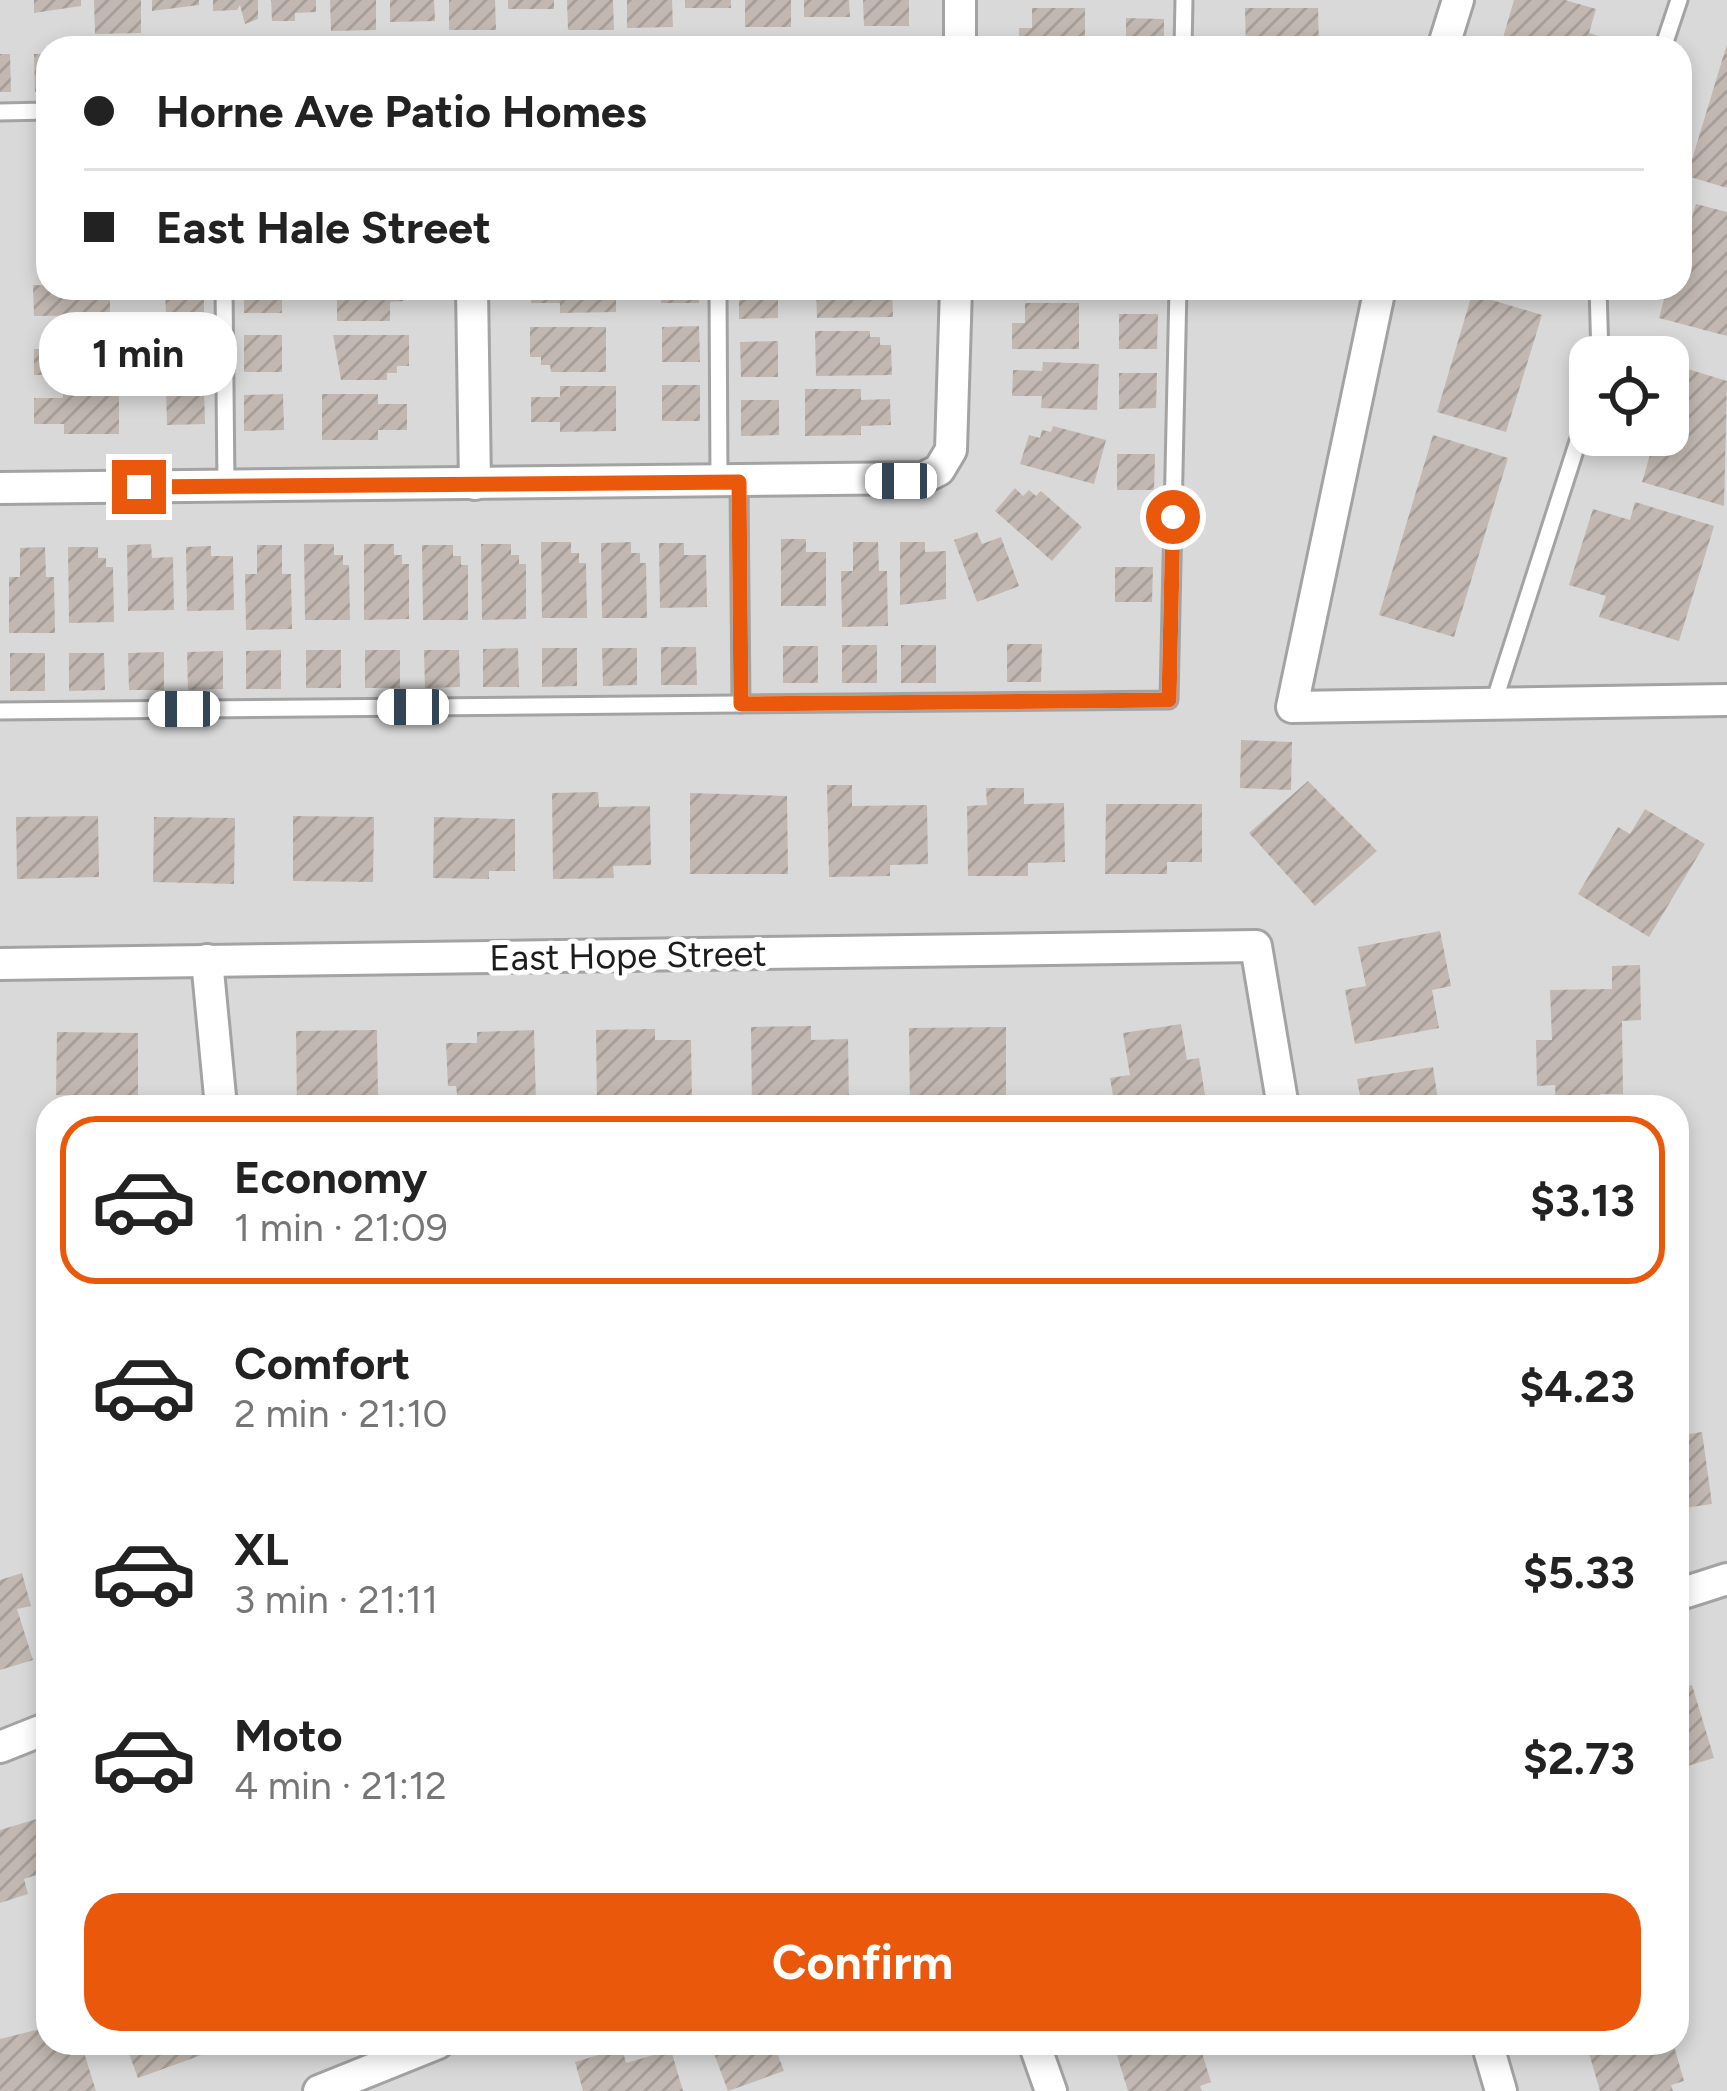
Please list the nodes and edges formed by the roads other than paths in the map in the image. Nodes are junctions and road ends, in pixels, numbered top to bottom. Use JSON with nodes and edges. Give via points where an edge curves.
{"nodes":[{"id":1,"x":960,"y":0,"type":"edge"},
{"id":2,"x":1184,"y":0,"type":"edge"},
{"id":3,"x":1458,"y":0,"type":"edge"},
{"id":4,"x":1679,"y":0,"type":"edge"},
{"id":5,"x":960,"y":36,"type":"edge"},
{"id":6,"x":1183,"y":36,"type":"edge"},
{"id":7,"x":1447,"y":36,"type":"edge"},
{"id":8,"x":1667,"y":36,"type":"edge"},
{"id":9,"x":36,"y":111,"type":"edge"},
{"id":10,"x":0,"y":112,"type":"edge"},
{"id":11,"x":224,"y":300,"type":"edge"},
{"id":12,"x":472,"y":300,"type":"edge"},
{"id":13,"x":719,"y":300,"type":"edge"},
{"id":14,"x":956,"y":300,"type":"edge"},
{"id":15,"x":1178,"y":300,"type":"edge"},
{"id":16,"x":1377,"y":300,"type":"edge"},
{"id":17,"x":1598,"y":300,"type":"edge"},
{"id":18,"x":1599,"y":336,"type":"edge"},
{"id":19,"x":1573,"y":456,"type":"edge"},
{"id":20,"x":729,"y":482,"type":"junction"},
{"id":21,"x":475,"y":484,"type":"junction"},
{"id":22,"x":226,"y":486,"type":"junction"},
{"id":23,"x":0,"y":488,"type":"edge"},
{"id":24,"x":1727,"y":700,"type":"edge"},
{"id":25,"x":1494,"y":702,"type":"junction"},
{"id":26,"x":741,"y":704,"type":"junction"},
{"id":27,"x":0,"y":710,"type":"edge"},
{"id":28,"x":207,"y":960,"type":"junction"},
{"id":29,"x":0,"y":964,"type":"edge"},
{"id":30,"x":219,"y":1095,"type":"edge"},
{"id":31,"x":1281,"y":1095,"type":"edge"},
{"id":32,"x":1727,"y":1580,"type":"edge"},
{"id":33,"x":1689,"y":1591,"type":"edge"},
{"id":34,"x":36,"y":1733,"type":"edge"},
{"id":35,"x":0,"y":1747,"type":"edge"},
{"id":36,"x":408,"y":2055,"type":"edge"},
{"id":37,"x":1038,"y":2055,"type":"edge"},
{"id":38,"x":1490,"y":2055,"type":"edge"},
{"id":39,"x":319,"y":2091,"type":"edge"},
{"id":40,"x":1051,"y":2091,"type":"edge"},
{"id":41,"x":1501,"y":2091,"type":"edge"}],
"edges":[{"from":1,"to":5,"type":"street"},
{"from":2,"to":6,"type":"lane"},
{"from":3,"to":7,"type":"street"},
{"from":4,"to":8,"type":"lane"},
{"from":9,"to":10,"type":"lane"},
{"from":11,"to":22,"type":"lane"},
{"from":12,"to":21,"type":"street"},
{"from":13,"to":20,"type":"lane"},
{"from":14,"to":20,"type":"street","via":[[955,422],[939,470],[901,481]]},
{"from":15,"to":26,"type":"lane","via":[[1169,700]]},
{"from":16,"to":25,"type":"street","via":[[1292,707]]},
{"from":17,"to":18,"type":"lane"},
{"from":19,"to":25,"type":"lane"},
{"from":20,"to":21,"type":"street"},
{"from":20,"to":26,"type":"lane"},
{"from":21,"to":22,"type":"street"},
{"from":22,"to":23,"type":"street"},
{"from":24,"to":25,"type":"street"},
{"from":26,"to":27,"type":"lane"},
{"from":28,"to":29,"type":"street","name":"East Hope Street"},
{"from":28,"to":30,"type":"street"},
{"from":28,"to":31,"type":"street","name":"East Hope Street","via":[[1256,946]]},
{"from":32,"to":33,"type":"street"},
{"from":34,"to":35,"type":"street"},
{"from":36,"to":39,"type":"street"},
{"from":37,"to":40,"type":"street"},
{"from":38,"to":41,"type":"street"}]}
